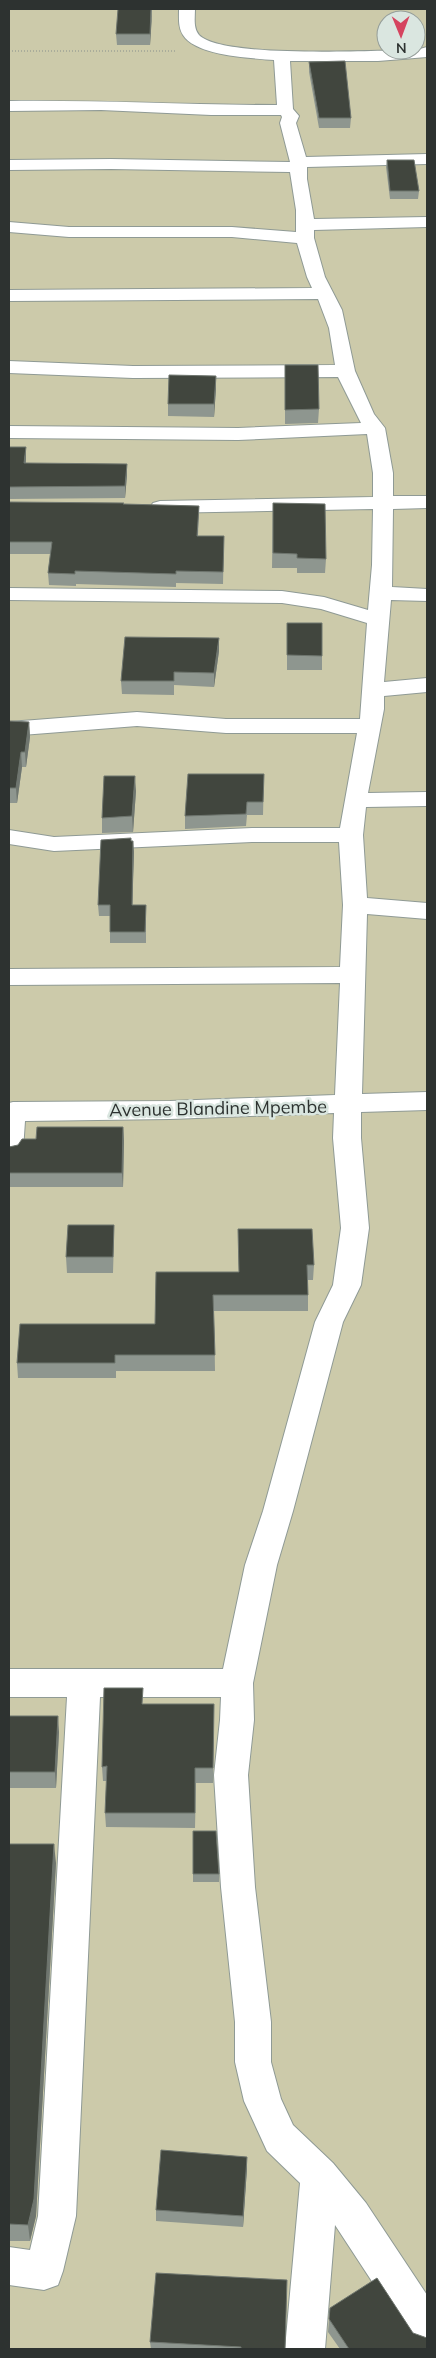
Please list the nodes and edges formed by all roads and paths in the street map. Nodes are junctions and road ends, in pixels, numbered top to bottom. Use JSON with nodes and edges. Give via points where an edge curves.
{"nodes":[{"id":1,"x":187,"y":9,"type":"edge"},
{"id":2,"x":9,"y":51,"type":"edge"},
{"id":3,"x":178,"y":51,"type":"dead end"},
{"id":4,"x":427,"y":52,"type":"edge"},
{"id":5,"x":282,"y":54,"type":"junction"},
{"id":6,"x":9,"y":106,"type":"edge"},
{"id":7,"x":285,"y":110,"type":"junction"},
{"id":8,"x":427,"y":159,"type":"edge"},
{"id":9,"x":298,"y":164,"type":"junction"},
{"id":10,"x":9,"y":165,"type":"edge"},
{"id":11,"x":427,"y":222,"type":"edge"},
{"id":12,"x":9,"y":227,"type":"edge"},
{"id":13,"x":305,"y":232,"type":"junction"},
{"id":14,"x":324,"y":293,"type":"junction"},
{"id":15,"x":9,"y":296,"type":"edge"},
{"id":16,"x":9,"y":367,"type":"edge"},
{"id":17,"x":345,"y":371,"type":"junction"},
{"id":18,"x":375,"y":428,"type":"junction"},
{"id":19,"x":9,"y":432,"type":"edge"},
{"id":20,"x":384,"y":502,"type":"junction"},
{"id":21,"x":427,"y":502,"type":"edge"},
{"id":22,"x":140,"y":507,"type":"edge"},
{"id":23,"x":381,"y":593,"type":"junction"},
{"id":24,"x":9,"y":594,"type":"edge"},
{"id":25,"x":427,"y":595,"type":"edge"},
{"id":26,"x":380,"y":620,"type":"junction"},
{"id":27,"x":427,"y":685,"type":"edge"},
{"id":28,"x":372,"y":690,"type":"junction"},
{"id":29,"x":370,"y":726,"type":"junction"},
{"id":30,"x":9,"y":729,"type":"edge"},
{"id":31,"x":355,"y":800,"type":"junction"},
{"id":32,"x":427,"y":800,"type":"edge"},
{"id":33,"x":351,"y":836,"type":"junction"},
{"id":34,"x":9,"y":837,"type":"edge"},
{"id":35,"x":355,"y":905,"type":"junction"},
{"id":36,"x":427,"y":911,"type":"edge"},
{"id":37,"x":352,"y":975,"type":"junction"},
{"id":38,"x":9,"y":977,"type":"edge"},
{"id":39,"x":427,"y":1101,"type":"edge"},
{"id":40,"x":347,"y":1104,"type":"junction"},
{"id":41,"x":11,"y":1111,"type":"edge"},
{"id":42,"x":9,"y":1150,"type":"edge"},
{"id":43,"x":9,"y":1683,"type":"edge"},
{"id":44,"x":238,"y":1683,"type":"junction"},
{"id":45,"x":84,"y":1684,"type":"junction"},
{"id":46,"x":320,"y":2176,"type":"junction"},
{"id":47,"x":9,"y":2266,"type":"edge"},
{"id":48,"x":427,"y":2330,"type":"edge"},
{"id":49,"x":305,"y":2349,"type":"edge"}],
"edges":[{"from":1,"to":5,"type":"street","via":[[188,31],[195,39],[228,51]]},
{"from":2,"to":3,"type":"path"},
{"from":4,"to":5,"type":"street","via":[[400,55]]},
{"from":5,"to":7,"type":"street"},
{"from":6,"to":7,"type":"street"},
{"from":7,"to":9,"type":"street","via":[[291,116],[288,123]]},
{"from":8,"to":9,"type":"street"},
{"from":9,"to":10,"type":"street"},
{"from":9,"to":13,"type":"street"},
{"from":11,"to":13,"type":"street"},
{"from":12,"to":13,"type":"street","via":[[69,232]]},
{"from":13,"to":14,"type":"street","via":[[316,277]]},
{"from":14,"to":15,"type":"street"},
{"from":14,"to":17,"type":"street","via":[[338,328]]},
{"from":16,"to":17,"type":"street","via":[[133,372]]},
{"from":17,"to":18,"type":"street","via":[[365,415]]},
{"from":18,"to":19,"type":"street","via":[[268,433]]},
{"from":18,"to":20,"type":"street","via":[[383,473]]},
{"from":20,"to":21,"type":"street"},
{"from":20,"to":22,"type":"street"},
{"from":20,"to":23,"type":"street"},
{"from":23,"to":25,"type":"street"},
{"from":23,"to":26,"type":"street"},
{"from":24,"to":26,"type":"street","via":[[282,597],[324,603]]},
{"from":26,"to":28,"type":"street"},
{"from":27,"to":28,"type":"street"},
{"from":28,"to":29,"type":"street"},
{"from":29,"to":30,"type":"street","via":[[226,726],[137,718]]},
{"from":29,"to":31,"type":"street"},
{"from":31,"to":32,"type":"street"},
{"from":31,"to":33,"type":"street"},
{"from":33,"to":34,"type":"street","via":[[252,835],[54,844]]},
{"from":33,"to":35,"type":"street"},
{"from":35,"to":36,"type":"street"},
{"from":35,"to":37,"type":"street"},
{"from":37,"to":38,"type":"street"},
{"from":37,"to":40,"type":"street"},
{"from":39,"to":40,"type":"street","name":"Avenue Blandine Mpembe"},
{"from":40,"to":41,"type":"street","name":"Avenue Blandine Mpembe"},
{"from":40,"to":44,"type":"street","via":[[355,1228],[347,1285],[330,1322],[261,1565]]},
{"from":41,"to":42,"type":"street"},
{"from":43,"to":45,"type":"street"},
{"from":44,"to":45,"type":"street"},
{"from":44,"to":46,"type":"street","via":[[231,1775],[238,1887],[253,2022],[253,2062],[262,2101],[280,2138]]},
{"from":45,"to":47,"type":"street","via":[[57,2216],[44,2271]]},
{"from":46,"to":48,"type":"street","via":[[352,2216]]},
{"from":46,"to":49,"type":"street"}]}
